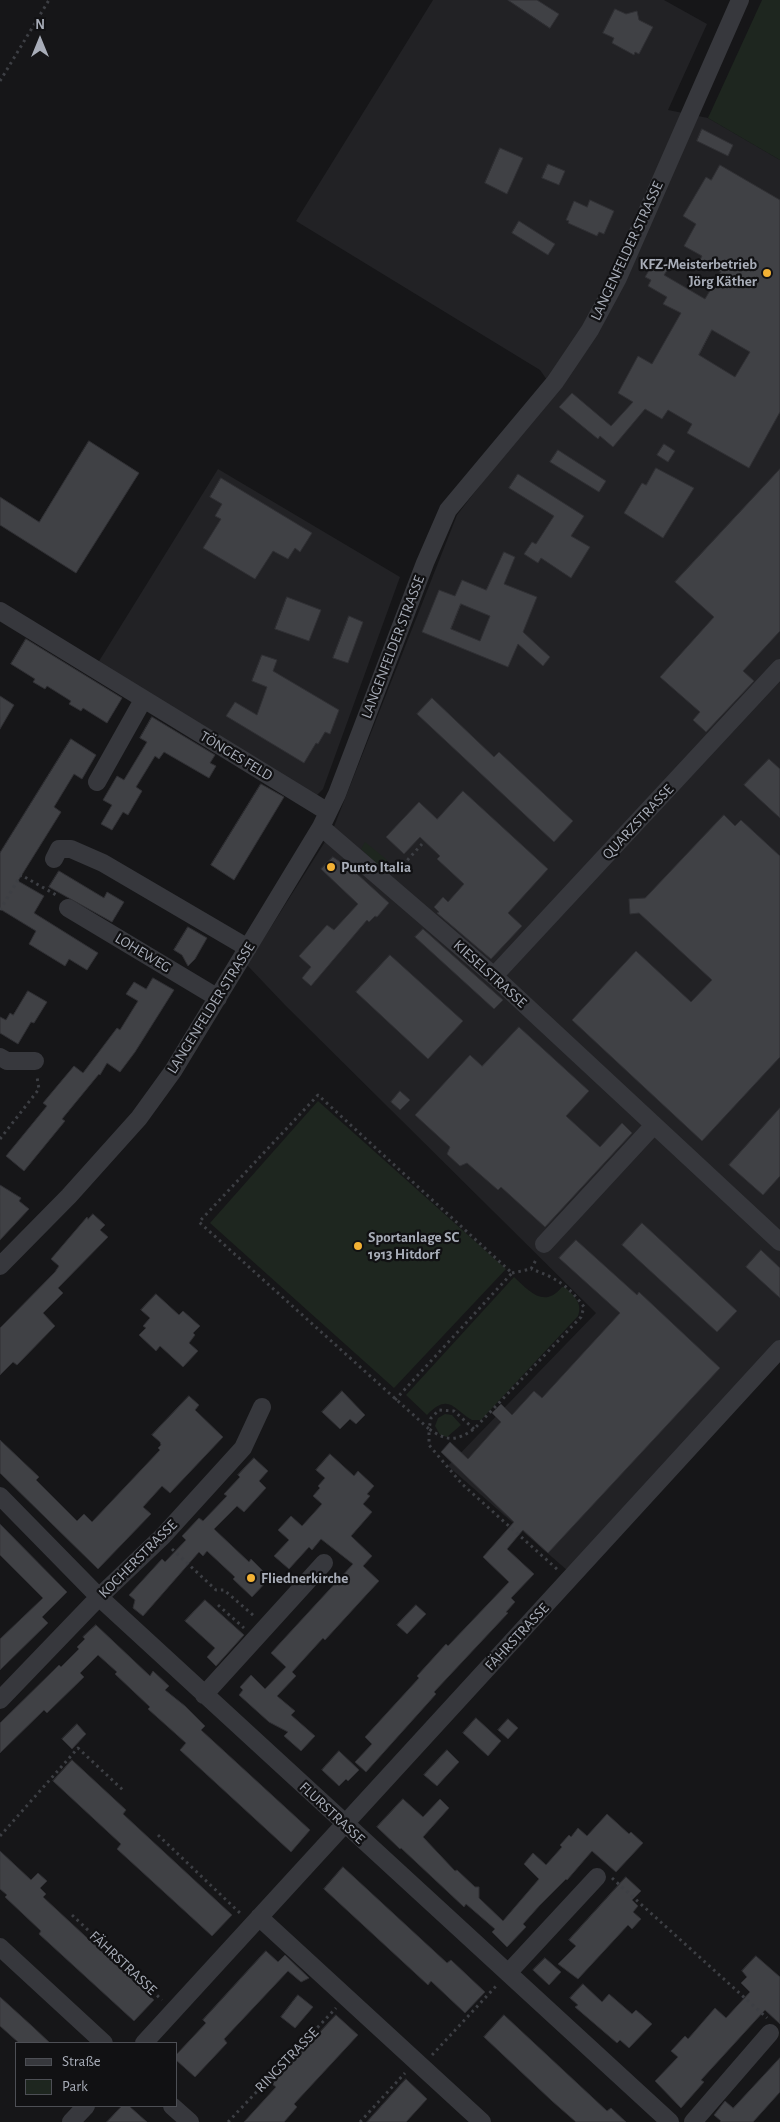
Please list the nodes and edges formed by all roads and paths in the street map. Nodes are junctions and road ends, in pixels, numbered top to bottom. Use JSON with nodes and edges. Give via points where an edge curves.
{"nodes":[{"id":1,"x":49,"y":0,"type":"edge"},
{"id":2,"x":740,"y":0,"type":"edge"},
{"id":3,"x":0,"y":81,"type":"edge"},
{"id":4,"x":2,"y":618,"type":"edge"},
{"id":5,"x":780,"y":668,"type":"edge"},
{"id":6,"x":144,"y":700,"type":"junction"},
{"id":7,"x":97,"y":782,"type":"dead end"},
{"id":8,"x":324,"y":820,"type":"junction"},
{"id":9,"x":422,"y":844,"type":"dead end"},
{"id":10,"x":54,"y":859,"type":"dead end"},
{"id":11,"x":403,"y":865,"type":"dead end"},
{"id":12,"x":68,"y":908,"type":"joint"},
{"id":13,"x":0,"y":910,"type":"edge"},
{"id":14,"x":248,"y":948,"type":"junction"},
{"id":15,"x":494,"y":976,"type":"junction"},
{"id":16,"x":218,"y":998,"type":"junction"},
{"id":17,"x":0,"y":1057,"type":"edge"},
{"id":18,"x":35,"y":1061,"type":"joint"},
{"id":19,"x":654,"y":1125,"type":"junction"},
{"id":20,"x":0,"y":1139,"type":"edge"},
{"id":21,"x":780,"y":1242,"type":"edge"},
{"id":22,"x":544,"y":1244,"type":"joint"},
{"id":23,"x":0,"y":1266,"type":"edge"},
{"id":24,"x":531,"y":1270,"type":"junction"},
{"id":25,"x":512,"y":1273,"type":"junction"},
{"id":26,"x":780,"y":1349,"type":"edge"},
{"id":27,"x":395,"y":1400,"type":"junction"},
{"id":28,"x":262,"y":1407,"type":"dead end"},
{"id":29,"x":428,"y":1429,"type":"junction"},
{"id":30,"x":474,"y":1429,"type":"junction"},
{"id":31,"x":0,"y":1496,"type":"edge"},
{"id":32,"x":163,"y":1536,"type":"junction"},
{"id":33,"x":324,"y":1563,"type":"dead end"},
{"id":34,"x":569,"y":1580,"type":"junction"},
{"id":35,"x":99,"y":1597,"type":"junction"},
{"id":36,"x":218,"y":1604,"type":"dead end"},
{"id":37,"x":261,"y":1633,"type":"junction"},
{"id":38,"x":204,"y":1695,"type":"junction"},
{"id":39,"x":0,"y":1700,"type":"edge"},
{"id":40,"x":124,"y":1791,"type":"dead end"},
{"id":41,"x":343,"y":1824,"type":"junction"},
{"id":42,"x":158,"y":1835,"type":"dead end"},
{"id":43,"x":0,"y":1836,"type":"edge"},
{"id":44,"x":597,"y":1878,"type":"joint"},
{"id":45,"x":72,"y":1916,"type":"dead end"},
{"id":46,"x":255,"y":1920,"type":"junction"},
{"id":47,"x":0,"y":1947,"type":"edge"},
{"id":48,"x":508,"y":1973,"type":"junction"},
{"id":49,"x":346,"y":1997,"type":"junction"},
{"id":50,"x":173,"y":2011,"type":"junction"},
{"id":51,"x":770,"y":2033,"type":"joint"},
{"id":52,"x":103,"y":2042,"type":"edge"},
{"id":53,"x":145,"y":2042,"type":"edge"},
{"id":54,"x":419,"y":2064,"type":"junction"},
{"id":55,"x":85,"y":2107,"type":"edge"},
{"id":56,"x":173,"y":2107,"type":"edge"},
{"id":57,"x":71,"y":2122,"type":"edge"},
{"id":58,"x":190,"y":2122,"type":"edge"},
{"id":59,"x":228,"y":2122,"type":"edge"},
{"id":60,"x":360,"y":2122,"type":"edge"},
{"id":61,"x":482,"y":2122,"type":"edge"},
{"id":62,"x":670,"y":2122,"type":"edge"},
{"id":63,"x":693,"y":2122,"type":"edge"}],
"edges":[{"from":1,"to":3,"type":"path"},
{"from":2,"to":8,"type":"street","name":"LANGENFELDER STRASSE","via":[[618,278],[590,330],[559,376],[448,510]]},
{"from":4,"to":6,"type":"street","name":"TÖNGES FELD"},
{"from":5,"to":15,"type":"street","name":"QUARZSTRASSE"},
{"from":6,"to":7,"type":"street"},
{"from":6,"to":8,"type":"street","name":"TÖNGES FELD"},
{"from":8,"to":14,"type":"street","name":"LANGENFELDER STRASSE"},
{"from":8,"to":15,"type":"street","name":"KIESELSTRASSE"},
{"from":9,"to":11,"type":"path"},
{"from":10,"to":14,"type":"street","via":[[59,849],[71,849],[103,863]]},
{"from":12,"to":13,"type":"path","via":[[63,899],[21,875]]},
{"from":12,"to":16,"type":"street","name":"LOHEWEG"},
{"from":14,"to":16,"type":"street","name":"LANGENFELDER STRASSE"},
{"from":15,"to":19,"type":"street","name":"KIESELSTRASSE"},
{"from":16,"to":23,"type":"street","name":"LANGENFELDER STRASSE","via":[[173,1071],[139,1118]]},
{"from":17,"to":18,"type":"street","via":[[7,1061]]},
{"from":18,"to":20,"type":"path","via":[[39,1090]]},
{"from":19,"to":21,"type":"street","name":"KIESELSTRASSE"},
{"from":19,"to":22,"type":"street"},
{"from":22,"to":24,"type":"path"},
{"from":24,"to":25,"type":"path"},
{"from":24,"to":30,"type":"path","via":[[553,1276],[574,1293],[584,1307],[581,1317]]},
{"from":25,"to":27,"type":"path"},
{"from":25,"to":27,"type":"path","via":[[318,1095],[199,1222]]},
{"from":26,"to":34,"type":"street","name":"FÄHRSTRASSE"},
{"from":27,"to":29,"type":"path"},
{"from":28,"to":32,"type":"street","name":"KOCHERSTRASSE","via":[[243,1448]]},
{"from":29,"to":30,"type":"path","via":[[442,1438],[462,1437]]},
{"from":29,"to":30,"type":"path","via":[[431,1418],[439,1410],[454,1411]]},
{"from":29,"to":34,"type":"path","via":[[429,1445],[462,1484]]},
{"from":31,"to":35,"type":"street","name":"FLURSTRASSE"},
{"from":32,"to":35,"type":"street","name":"KOCHERSTRASSE"},
{"from":32,"to":37,"type":"path","via":[[188,1566],[216,1590],[224,1590]]},
{"from":33,"to":37,"type":"street"},
{"from":34,"to":41,"type":"street","name":"FÄHRSTRASSE"},
{"from":35,"to":38,"type":"street","name":"FLURSTRASSE"},
{"from":35,"to":39,"type":"street","name":"KOCHERSTRASSE"},
{"from":36,"to":37,"type":"path"},
{"from":37,"to":38,"type":"street"},
{"from":38,"to":41,"type":"street","name":"FLURSTRASSE"},
{"from":40,"to":43,"type":"path","via":[[78,1748]]},
{"from":41,"to":46,"type":"street","name":"FÄHRSTRASSE"},
{"from":41,"to":48,"type":"street","name":"FLURSTRASSE"},
{"from":42,"to":46,"type":"path"},
{"from":44,"to":48,"type":"street"},
{"from":44,"to":51,"type":"path","via":[[605,1873],[663,1923],[776,2026]]},
{"from":45,"to":50,"type":"path","name":"FÄHRSTRASSE"},
{"from":46,"to":49,"type":"street"},
{"from":46,"to":50,"type":"street","name":"FÄHRSTRASSE"},
{"from":47,"to":52,"type":"street"},
{"from":48,"to":54,"type":"path"},
{"from":48,"to":62,"type":"street","name":"FLURSTRASSE"},
{"from":49,"to":54,"type":"street"},
{"from":49,"to":59,"type":"path","name":"RINGSTRASSE"},
{"from":50,"to":53,"type":"street","name":"FÄHRSTRASSE"},
{"from":51,"to":63,"type":"street"},
{"from":54,"to":60,"type":"path"},
{"from":54,"to":61,"type":"street"},
{"from":55,"to":57,"type":"street"},
{"from":56,"to":58,"type":"street"}]}
